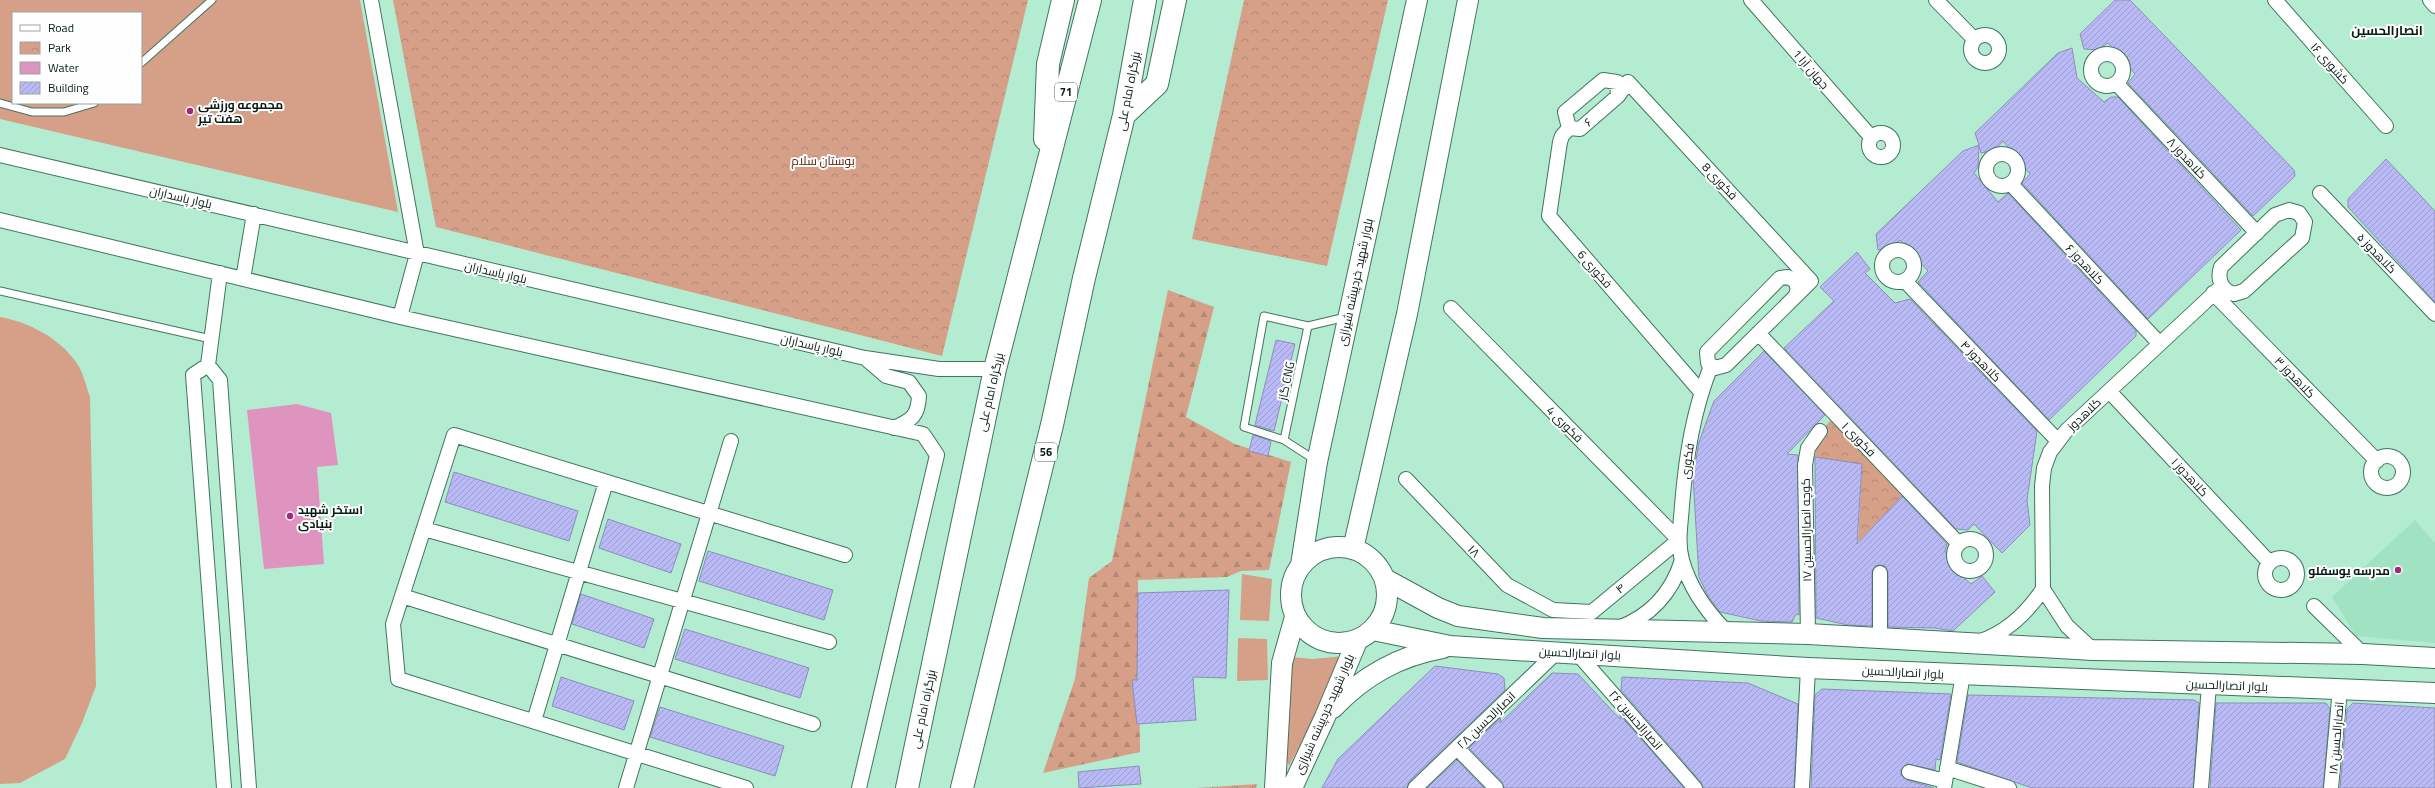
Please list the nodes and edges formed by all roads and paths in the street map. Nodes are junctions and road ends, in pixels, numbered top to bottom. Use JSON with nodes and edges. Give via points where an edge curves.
{"nodes":[{"id":1,"x":212,"y":0,"type":"edge"},
{"id":2,"x":371,"y":0,"type":"edge"},
{"id":3,"x":1063,"y":0,"type":"edge"},
{"id":4,"x":1090,"y":0,"type":"edge"},
{"id":5,"x":1145,"y":0,"type":"edge"},
{"id":6,"x":1175,"y":0,"type":"edge"},
{"id":7,"x":1417,"y":0,"type":"edge"},
{"id":8,"x":1468,"y":0,"type":"edge"},
{"id":9,"x":1751,"y":0,"type":"edge"},
{"id":10,"x":1936,"y":0,"type":"edge"},
{"id":11,"x":2275,"y":0,"type":"edge"},
{"id":12,"x":2430,"y":0,"type":"edge"},
{"id":13,"x":2435,"y":6,"type":"edge"},
{"id":14,"x":1974,"y":39,"type":"dead end"},
{"id":15,"x":142,"y":62,"type":"edge"},
{"id":16,"x":2117,"y":84,"type":"dead end"},
{"id":17,"x":1618,"y":96,"type":"junction"},
{"id":18,"x":0,"y":104,"type":"edge"},
{"id":19,"x":91,"y":104,"type":"edge"},
{"id":20,"x":1124,"y":115,"type":"junction"},
{"id":21,"x":2386,"y":126,"type":"dead end"},
{"id":22,"x":1569,"y":128,"type":"junction"},
{"id":23,"x":1871,"y":137,"type":"dead end"},
{"id":24,"x":0,"y":155,"type":"edge"},
{"id":25,"x":1043,"y":184,"type":"junction"},
{"id":26,"x":2011,"y":184,"type":"dead end"},
{"id":27,"x":2320,"y":193,"type":"dead end"},
{"id":28,"x":254,"y":214,"type":"junction"},
{"id":29,"x":0,"y":220,"type":"edge"},
{"id":30,"x":2257,"y":233,"type":"junction"},
{"id":31,"x":418,"y":254,"type":"junction"},
{"id":32,"x":220,"y":273,"type":"junction"},
{"id":33,"x":243,"y":279,"type":"junction"},
{"id":34,"x":1904,"y":281,"type":"dead end"},
{"id":35,"x":2217,"y":290,"type":"junction"},
{"id":36,"x":0,"y":291,"type":"edge"},
{"id":37,"x":1796,"y":296,"type":"junction"},
{"id":38,"x":1451,"y":308,"type":"dead end"},
{"id":39,"x":2435,"y":314,"type":"edge"},
{"id":40,"x":1347,"y":316,"type":"junction"},
{"id":41,"x":400,"y":317,"type":"junction"},
{"id":42,"x":1308,"y":326,"type":"junction"},
{"id":43,"x":1758,"y":333,"type":"junction"},
{"id":44,"x":211,"y":340,"type":"junction"},
{"id":45,"x":2159,"y":344,"type":"junction"},
{"id":46,"x":865,"y":358,"type":"junction"},
{"id":47,"x":208,"y":365,"type":"junction"},
{"id":48,"x":1711,"y":366,"type":"junction"},
{"id":49,"x":995,"y":370,"type":"junction"},
{"id":50,"x":2109,"y":391,"type":"junction"},
{"id":51,"x":1701,"y":392,"type":"junction"},
{"id":52,"x":894,"y":428,"type":"junction"},
{"id":53,"x":1820,"y":431,"type":"dead end"},
{"id":54,"x":1284,"y":440,"type":"junction"},
{"id":55,"x":731,"y":441,"type":"dead end"},
{"id":56,"x":2058,"y":441,"type":"junction"},
{"id":57,"x":2377,"y":461,"type":"dead end"},
{"id":58,"x":1317,"y":462,"type":"junction"},
{"id":59,"x":1406,"y":479,"type":"dead end"},
{"id":60,"x":606,"y":482,"type":"junction"},
{"id":61,"x":710,"y":513,"type":"junction"},
{"id":62,"x":424,"y":528,"type":"junction"},
{"id":63,"x":1679,"y":540,"type":"junction"},
{"id":64,"x":1959,"y":544,"type":"dead end"},
{"id":65,"x":1353,"y":549,"type":"junction"},
{"id":66,"x":845,"y":555,"type":"dead end"},
{"id":67,"x":1682,"y":560,"type":"junction"},
{"id":68,"x":2270,"y":563,"type":"dead end"},
{"id":69,"x":1301,"y":565,"type":"junction"},
{"id":70,"x":578,"y":572,"type":"junction"},
{"id":71,"x":1880,"y":573,"type":"dead end"},
{"id":72,"x":1384,"y":579,"type":"junction"},
{"id":73,"x":2043,"y":589,"type":"junction"},
{"id":74,"x":402,"y":596,"type":"junction"},
{"id":75,"x":684,"y":602,"type":"junction"},
{"id":76,"x":2314,"y":606,"type":"dead end"},
{"id":77,"x":1553,"y":610,"type":"joint"},
{"id":78,"x":1295,"y":617,"type":"junction"},
{"id":79,"x":1615,"y":629,"type":"junction"},
{"id":80,"x":1727,"y":632,"type":"junction"},
{"id":81,"x":1808,"y":634,"type":"junction"},
{"id":82,"x":1365,"y":636,"type":"junction"},
{"id":83,"x":1880,"y":638,"type":"junction"},
{"id":84,"x":829,"y":642,"type":"dead end"},
{"id":85,"x":1975,"y":643,"type":"junction"},
{"id":86,"x":557,"y":644,"type":"junction"},
{"id":87,"x":1450,"y":646,"type":"junction"},
{"id":88,"x":2093,"y":650,"type":"junction"},
{"id":89,"x":1557,"y":652,"type":"junction"},
{"id":90,"x":1577,"y":653,"type":"junction"},
{"id":91,"x":2363,"y":654,"type":"junction"},
{"id":92,"x":2435,"y":658,"type":"edge"},
{"id":93,"x":1808,"y":668,"type":"junction"},
{"id":94,"x":1963,"y":674,"type":"junction"},
{"id":95,"x":660,"y":676,"type":"junction"},
{"id":96,"x":2209,"y":685,"type":"junction"},
{"id":97,"x":2340,"y":688,"type":"junction"},
{"id":98,"x":2435,"y":693,"type":"edge"},
{"id":99,"x":1325,"y":717,"type":"junction"},
{"id":100,"x":534,"y":721,"type":"junction"},
{"id":101,"x":813,"y":724,"type":"dead end"},
{"id":102,"x":1458,"y":748,"type":"junction"},
{"id":103,"x":637,"y":754,"type":"junction"},
{"id":104,"x":1909,"y":772,"type":"dead end"},
{"id":105,"x":1945,"y":779,"type":"edge"},
{"id":106,"x":224,"y":788,"type":"edge"},
{"id":107,"x":250,"y":788,"type":"edge"},
{"id":108,"x":626,"y":788,"type":"edge"},
{"id":109,"x":746,"y":788,"type":"edge"},
{"id":110,"x":859,"y":788,"type":"edge"},
{"id":111,"x":907,"y":788,"type":"edge"},
{"id":112,"x":962,"y":788,"type":"edge"},
{"id":113,"x":1275,"y":788,"type":"edge"},
{"id":114,"x":1292,"y":788,"type":"edge"},
{"id":115,"x":1415,"y":788,"type":"edge"},
{"id":116,"x":1496,"y":788,"type":"edge"},
{"id":117,"x":1694,"y":788,"type":"edge"},
{"id":118,"x":1802,"y":788,"type":"edge"},
{"id":119,"x":2009,"y":788,"type":"edge"},
{"id":120,"x":2201,"y":788,"type":"edge"},
{"id":121,"x":2332,"y":788,"type":"edge"}],
"edges":[{"from":1,"to":15,"type":"lane"},
{"from":2,"to":31,"type":"street"},
{"from":3,"to":25,"type":"highway","via":[[1048,64]]},
{"from":4,"to":25,"type":"highway","name":"بزرگراه امام علی","number":"71"},
{"from":5,"to":20,"type":"highway","name":"بزرگراه امام علی"},
{"from":6,"to":20,"type":"highway","via":[[1156,84]]},
{"from":7,"to":40,"type":"main road","name":"بلوار شهید خردپیشه شیرازی"},
{"from":8,"to":65,"type":"main road","via":[[1407,314]]},
{"from":9,"to":23,"type":"street","name":"جهان آرا 1"},
{"from":10,"to":14,"type":"street"},
{"from":11,"to":21,"type":"street","name":"کشوری ۱۶"},
{"from":12,"to":13,"type":"street"},
{"from":16,"to":30,"type":"street","name":"کلاهدوز ۸"},
{"from":17,"to":22,"type":"street","name":"۶","via":[[1580,129]]},
{"from":17,"to":22,"type":"street","name":"۶","via":[[1617,82],[1603,80],[1565,112]]},
{"from":17,"to":37,"type":"street","name":"فکوری 8","via":[[1628,82],[1811,281]]},
{"from":18,"to":19,"type":"lane","via":[[32,112],[64,112]]},
{"from":20,"to":112,"type":"highway","name":"بزرگراه امام علی","number":"56","via":[[1084,278],[1052,426]]},
{"from":22,"to":51,"type":"street","name":"فکوری 6","via":[[1560,142],[1549,216]]},
{"from":24,"to":28,"type":"street","name":"بلوار پاسداران"},
{"from":25,"to":49,"type":"highway","name":"بزرگراه امام علی"},
{"from":26,"to":45,"type":"street","name":"کلاهدوز ۶"},
{"from":27,"to":39,"type":"street","name":"کلاهدوز ۵"},
{"from":28,"to":31,"type":"street","name":"بلوار پاسداران"},
{"from":28,"to":33,"type":"street"},
{"from":29,"to":32,"type":"street"},
{"from":30,"to":35,"type":"street","via":[[2221,267]]},
{"from":30,"to":35,"type":"street","via":[[2283,211],[2299,213],[2305,222],[2302,238],[2244,291],[2234,294]]},
{"from":31,"to":41,"type":"street"},
{"from":31,"to":46,"type":"street","name":"بلوار پاسداران"},
{"from":32,"to":33,"type":"street"},
{"from":32,"to":44,"type":"street"},
{"from":33,"to":41,"type":"street"},
{"from":34,"to":56,"type":"street","name":"کلاهدوز ۴"},
{"from":35,"to":45,"type":"street","name":"کلاهدوز"},
{"from":35,"to":57,"type":"street","name":"کلاهدوز ۳"},
{"from":36,"to":44,"type":"lane"},
{"from":37,"to":43,"type":"street"},
{"from":37,"to":48,"type":"street","name":"فکوری","via":[[1798,288],[1795,281],[1784,277],[1777,281],[1707,352],[1707,360]]},
{"from":38,"to":63,"type":"street","name":"فکوری 4"},
{"from":40,"to":42,"type":"lane"},
{"from":40,"to":58,"type":"main road","name":"بلوار شهید خردپیشه شیرازی"},
{"from":41,"to":52,"type":"street"},
{"from":42,"to":54,"type":"lane","name":"گاز CNG"},
{"from":42,"to":54,"type":"lane","via":[[1264,316],[1244,427]]},
{"from":43,"to":48,"type":"street","via":[[1726,365],[1718,368]]},
{"from":43,"to":64,"type":"street","name":"فکوری ۱"},
{"from":44,"to":47,"type":"street"},
{"from":45,"to":50,"type":"street","name":"کلاهدوز"},
{"from":46,"to":49,"type":"street","name":"بلوار پاسداران","via":[[939,369]]},
{"from":46,"to":52,"type":"street","via":[[886,376],[909,382],[919,396],[916,414],[911,421]]},
{"from":47,"to":106,"type":"street","via":[[193,375]]},
{"from":47,"to":107,"type":"street","via":[[220,380]]},
{"from":48,"to":51,"type":"street","name":"فکوری"},
{"from":49,"to":111,"type":"highway","name":"بزرگراه امام علی"},
{"from":50,"to":56,"type":"street","name":"کلاهدوز"},
{"from":50,"to":68,"type":"street","name":"کلاهدوز ۱"},
{"from":51,"to":63,"type":"street","name":"فکوری","via":[[1685,466]]},
{"from":52,"to":110,"type":"street","via":[[924,434],[937,455]]},
{"from":53,"to":81,"type":"street","name":"کوچه انصارالحسین ۱۷","via":[[1808,448],[1805,465]]},
{"from":54,"to":58,"type":"lane"},
{"from":55,"to":61,"type":"street"},
{"from":56,"to":73,"type":"street","name":"کلاهدوز","via":[[2050,452],[2044,468],[2042,486]]},
{"from":58,"to":69,"type":"main road","name":"بلوار شهید خردپیشه شیرازی"},
{"from":59,"to":77,"type":"street","name":"۱۸","via":[[1507,585]]},
{"from":60,"to":61,"type":"street"},
{"from":60,"to":62,"type":"street","via":[[454,435]]},
{"from":60,"to":70,"type":"street"},
{"from":61,"to":66,"type":"street"},
{"from":61,"to":75,"type":"street"},
{"from":62,"to":70,"type":"street"},
{"from":62,"to":74,"type":"street"},
{"from":63,"to":67,"type":"street","name":"فکوری"},
{"from":63,"to":77,"type":"street","name":"۴","via":[[1592,612]]},
{"from":65,"to":69,"type":"main road","via":[[1324,549],[1316,552]]},
{"from":65,"to":72,"type":"main road","via":[[1372,560]]},
{"from":67,"to":79,"type":"street","via":[[1670,590],[1639,618]]},
{"from":67,"to":80,"type":"street","name":"فکوری","via":[[1693,590],[1707,611]]},
{"from":69,"to":78,"type":"main road","via":[[1291,584]]},
{"from":70,"to":75,"type":"street"},
{"from":70,"to":86,"type":"street"},
{"from":71,"to":83,"type":"street"},
{"from":72,"to":79,"type":"main road","name":"بلوار انصارالحسین","via":[[1458,616],[1543,628]]},
{"from":72,"to":82,"type":"main road","via":[[1388,597],[1384,615]]},
{"from":73,"to":85,"type":"street","via":[[2032,606],[2016,620],[1991,638]]},
{"from":73,"to":88,"type":"street","via":[[2067,626]]},
{"from":74,"to":86,"type":"street"},
{"from":74,"to":100,"type":"street","via":[[394,624],[398,679]]},
{"from":75,"to":84,"type":"street"},
{"from":75,"to":95,"type":"street"},
{"from":76,"to":91,"type":"street"},
{"from":78,"to":82,"type":"main road","via":[[1308,633],[1326,643],[1347,644]]},
{"from":78,"to":113,"type":"main road","name":"بلوار شهید خردپیشه شیرازی","via":[[1282,663]]},
{"from":79,"to":80,"type":"main road","name":"بلوار انصارالحسین"},
{"from":80,"to":81,"type":"main road","name":"بلوار انصارالحسین"},
{"from":81,"to":83,"type":"main road","name":"بلوار انصارالحسین"},
{"from":82,"to":87,"type":"main road","name":"بلوار انصارالحسین"},
{"from":82,"to":99,"type":"main road","name":"بلوار شهید خردپیشه شیرازی"},
{"from":83,"to":85,"type":"main road","name":"بلوار انصارالحسین"},
{"from":85,"to":88,"type":"main road","name":"بلوار انصارالحسین"},
{"from":86,"to":95,"type":"street"},
{"from":86,"to":100,"type":"street"},
{"from":87,"to":89,"type":"main road","name":"بلوار انصارالحسین"},
{"from":87,"to":99,"type":"main road","via":[[1399,659],[1371,674],[1353,687]]},
{"from":88,"to":91,"type":"main road","name":"بلوار انصارالحسین"},
{"from":89,"to":90,"type":"main road","name":"بلوار انصارالحسین"},
{"from":89,"to":102,"type":"street","name":"انصارالحسین ۲۸"},
{"from":90,"to":93,"type":"main road","name":"بلوار انصارالحسین"},
{"from":90,"to":117,"type":"street","name":"انصارالحسین ۲۶"},
{"from":91,"to":92,"type":"main road","name":"بلوار انصارالحسین"},
{"from":93,"to":94,"type":"main road","name":"بلوار انصارالحسین"},
{"from":93,"to":118,"type":"street"},
{"from":94,"to":96,"type":"main road","name":"بلوار انصارالحسین"},
{"from":94,"to":105,"type":"street"},
{"from":95,"to":101,"type":"street"},
{"from":95,"to":103,"type":"street"},
{"from":96,"to":97,"type":"main road","name":"بلوار انصارالحسین"},
{"from":96,"to":120,"type":"street"},
{"from":97,"to":98,"type":"main road","name":"بلوار انصارالحسین"},
{"from":97,"to":121,"type":"street","name":"انصارالحسین ۱۸"},
{"from":99,"to":114,"type":"main road","name":"بلوار شهید خردپیشه شیرازی"},
{"from":100,"to":103,"type":"street"},
{"from":102,"to":115,"type":"street","name":"انصارالحسین ۲۸"},
{"from":102,"to":116,"type":"street"},
{"from":103,"to":108,"type":"street"},
{"from":103,"to":109,"type":"street"},
{"from":104,"to":105,"type":"street"},
{"from":105,"to":119,"type":"street"}]}
